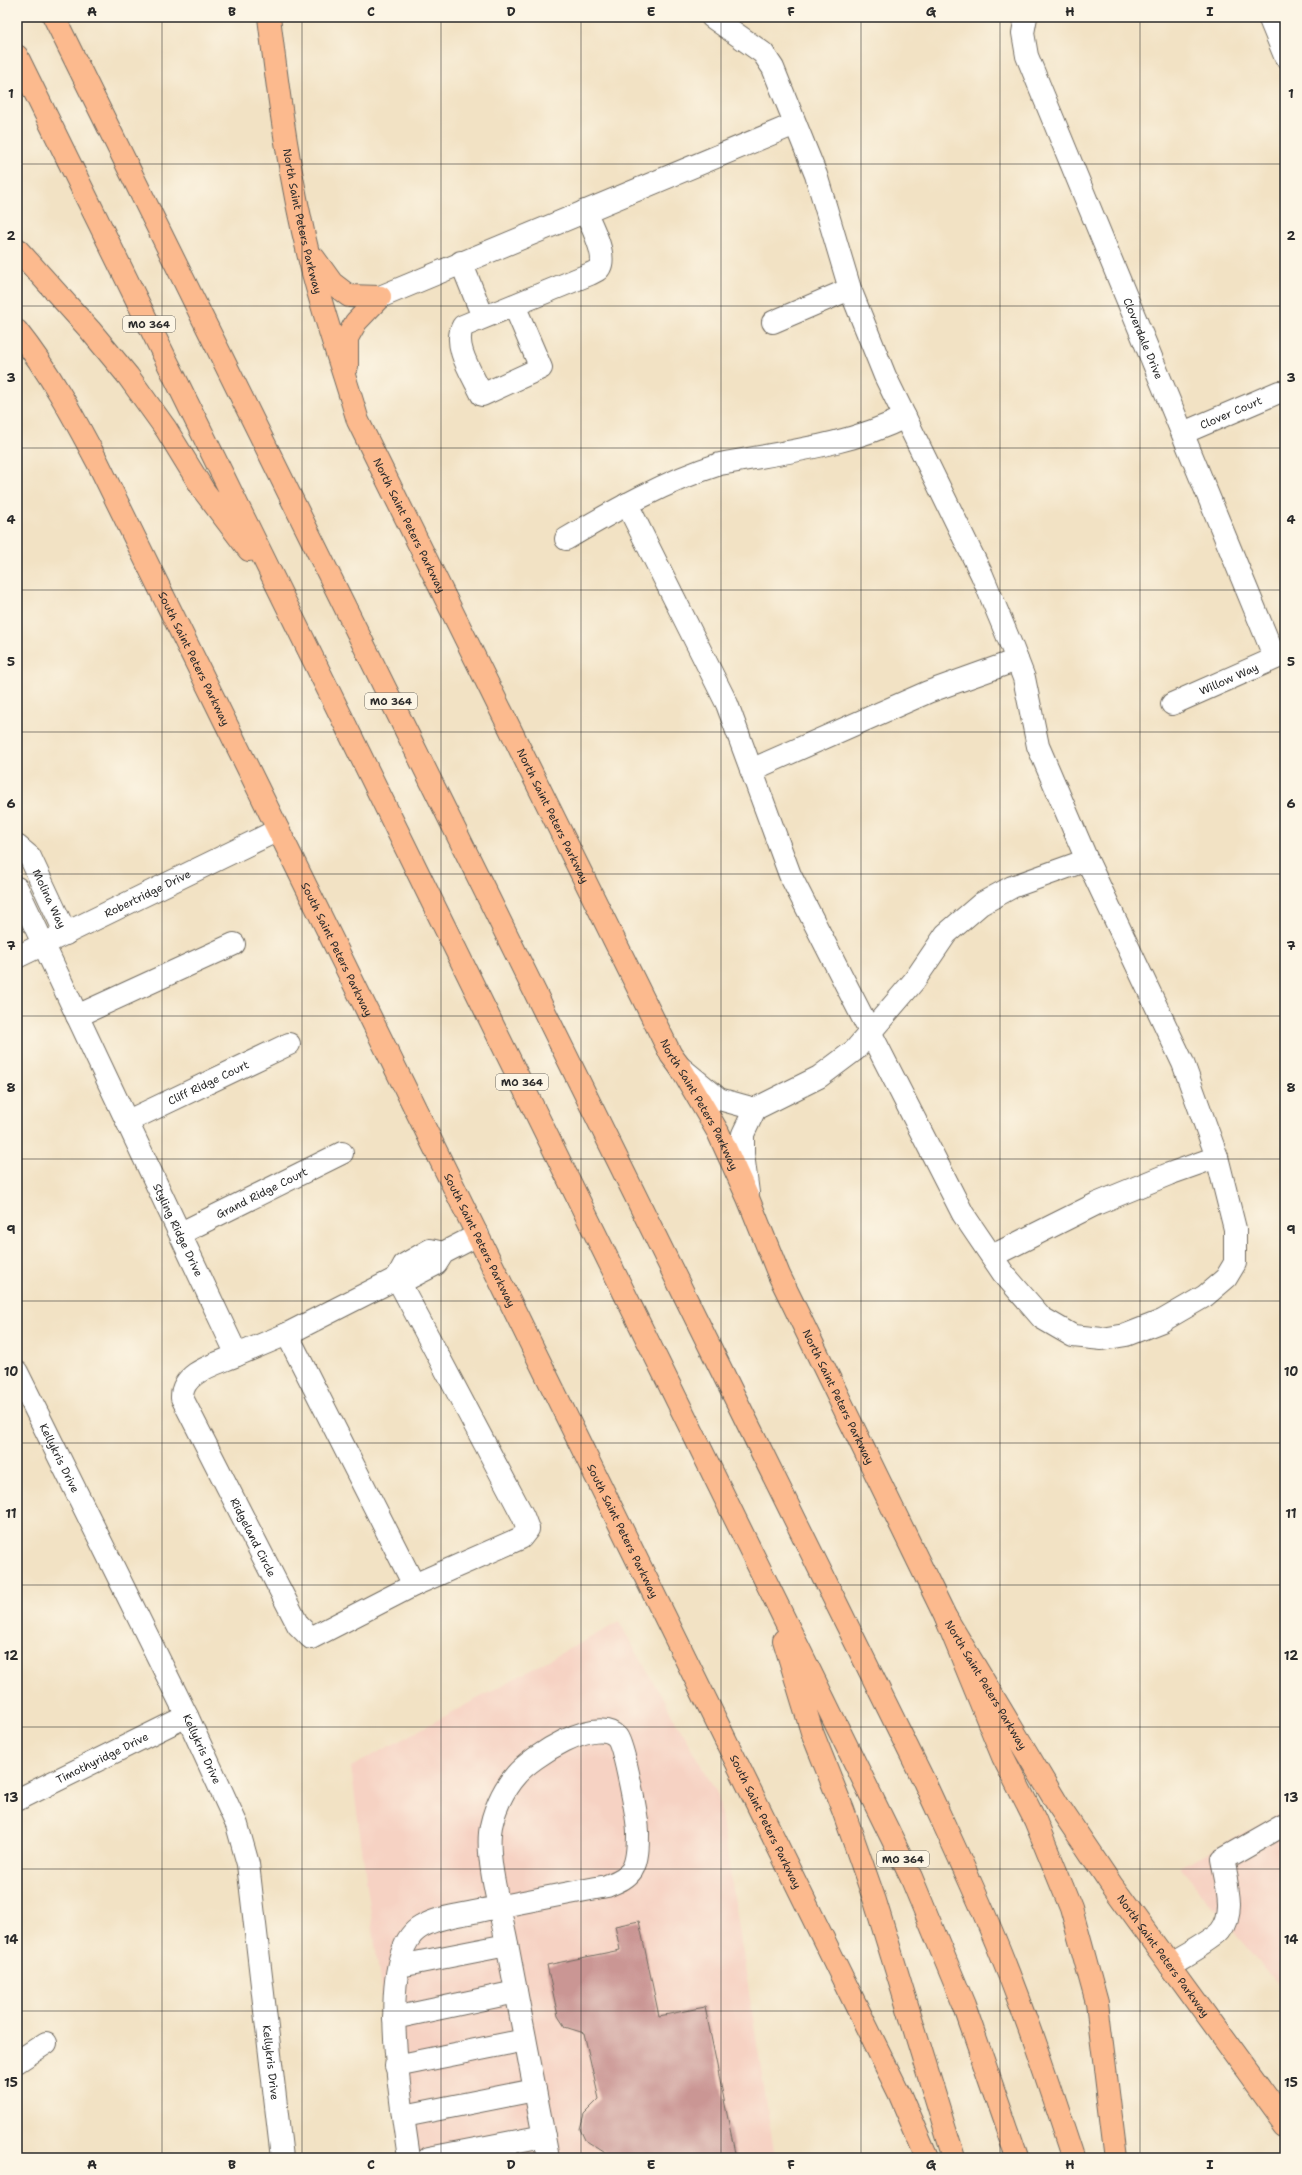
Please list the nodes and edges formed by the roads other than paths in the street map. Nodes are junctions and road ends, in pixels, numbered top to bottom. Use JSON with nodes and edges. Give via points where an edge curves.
{"nodes":[{"id":1,"x":54,"y":17,"type":"edge"},
{"id":2,"x":269,"y":17,"type":"edge"},
{"id":3,"x":712,"y":17,"type":"edge"},
{"id":4,"x":1026,"y":17,"type":"edge"},
{"id":5,"x":1269,"y":17,"type":"edge"},
{"id":6,"x":17,"y":56,"type":"edge"},
{"id":7,"x":1285,"y":56,"type":"edge"},
{"id":8,"x":795,"y":124,"type":"junction"},
{"id":9,"x":585,"y":210,"type":"junction"},
{"id":10,"x":305,"y":240,"type":"junction"},
{"id":11,"x":17,"y":249,"type":"edge"},
{"id":12,"x":461,"y":262,"type":"junction"},
{"id":13,"x":850,"y":289,"type":"junction"},
{"id":14,"x":380,"y":297,"type":"junction"},
{"id":15,"x":514,"y":305,"type":"junction"},
{"id":16,"x":484,"y":317,"type":"junction"},
{"id":17,"x":773,"y":322,"type":"dead end"},
{"id":18,"x":17,"y":331,"type":"edge"},
{"id":19,"x":346,"y":381,"type":"junction"},
{"id":20,"x":1280,"y":392,"type":"dead end"},
{"id":21,"x":906,"y":417,"type":"junction"},
{"id":22,"x":1183,"y":433,"type":"junction"},
{"id":23,"x":627,"y":504,"type":"junction"},
{"id":24,"x":566,"y":538,"type":"dead end"},
{"id":25,"x":281,"y":593,"type":"junction"},
{"id":26,"x":1280,"y":656,"type":"edge"},
{"id":27,"x":1017,"y":660,"type":"junction"},
{"id":28,"x":1172,"y":704,"type":"dead end"},
{"id":29,"x":751,"y":770,"type":"junction"},
{"id":30,"x":278,"y":830,"type":"junction"},
{"id":31,"x":17,"y":846,"type":"edge"},
{"id":32,"x":1087,"y":860,"type":"junction"},
{"id":33,"x":17,"y":888,"type":"edge"},
{"id":34,"x":66,"y":934,"type":"junction"},
{"id":35,"x":44,"y":944,"type":"junction"},
{"id":36,"x":234,"y":944,"type":"dead end"},
{"id":37,"x":17,"y":957,"type":"edge"},
{"id":38,"x":77,"y":1016,"type":"junction"},
{"id":39,"x":869,"y":1033,"type":"junction"},
{"id":40,"x":289,"y":1044,"type":"dead end"},
{"id":41,"x":680,"y":1067,"type":"junction"},
{"id":42,"x":755,"y":1109,"type":"junction"},
{"id":43,"x":128,"y":1121,"type":"junction"},
{"id":44,"x":342,"y":1153,"type":"dead end"},
{"id":45,"x":1217,"y":1157,"type":"junction"},
{"id":46,"x":748,"y":1198,"type":"junction"},
{"id":47,"x":181,"y":1233,"type":"junction"},
{"id":48,"x":478,"y":1235,"type":"junction"},
{"id":49,"x":992,"y":1256,"type":"junction"},
{"id":50,"x":397,"y":1278,"type":"junction"},
{"id":51,"x":287,"y":1334,"type":"junction"},
{"id":52,"x":237,"y":1355,"type":"junction"},
{"id":53,"x":17,"y":1372,"type":"edge"},
{"id":54,"x":762,"y":1572,"type":"junction"},
{"id":55,"x":414,"y":1585,"type":"junction"},
{"id":56,"x":946,"y":1618,"type":"junction"},
{"id":57,"x":187,"y":1716,"type":"junction"},
{"id":58,"x":17,"y":1800,"type":"edge"},
{"id":59,"x":1285,"y":1824,"type":"edge"},
{"id":60,"x":500,"y":1907,"type":"junction"},
{"id":61,"x":507,"y":1945,"type":"junction"},
{"id":62,"x":1170,"y":1965,"type":"junction"},
{"id":63,"x":400,"y":1966,"type":"junction"},
{"id":64,"x":516,"y":1992,"type":"junction"},
{"id":65,"x":394,"y":2018,"type":"junction"},
{"id":66,"x":525,"y":2040,"type":"junction"},
{"id":67,"x":46,"y":2043,"type":"dead end"},
{"id":68,"x":17,"y":2062,"type":"edge"},
{"id":69,"x":396,"y":2066,"type":"junction"},
{"id":70,"x":535,"y":2090,"type":"junction"},
{"id":71,"x":404,"y":2116,"type":"junction"},
{"id":72,"x":1285,"y":2123,"type":"edge"},
{"id":73,"x":544,"y":2136,"type":"junction"},
{"id":74,"x":282,"y":2158,"type":"edge"},
{"id":75,"x":409,"y":2158,"type":"edge"},
{"id":76,"x":429,"y":2158,"type":"edge"},
{"id":77,"x":548,"y":2158,"type":"edge"},
{"id":78,"x":927,"y":2158,"type":"edge"},
{"id":79,"x":954,"y":2158,"type":"edge"},
{"id":80,"x":1017,"y":2158,"type":"edge"},
{"id":81,"x":1073,"y":2158,"type":"edge"},
{"id":82,"x":1116,"y":2158,"type":"edge"}],
"edges":[{"from":1,"to":81,"type":"main road","number":"MO 364","via":[[923,1779],[1010,1978],[1046,2074]]},
{"from":2,"to":10,"type":"main road","name":"North Saint Peters Parkway","via":[[284,139]]},
{"from":3,"to":8,"type":"street","via":[[763,53],[773,68]]},
{"from":4,"to":22,"type":"street","name":"Cloverdale Drive","via":[[1022,33],[1027,56]]},
{"from":5,"to":7,"type":"street"},
{"from":6,"to":25,"type":"main road","number":"MO 364"},
{"from":8,"to":9,"type":"street"},
{"from":8,"to":13,"type":"street","via":[[816,175]]},
{"from":9,"to":12,"type":"street"},
{"from":9,"to":15,"type":"street","via":[[601,251],[603,260],[600,268]]},
{"from":10,"to":14,"type":"main road","via":[[316,263],[332,283],[349,296]]},
{"from":10,"to":19,"type":"main road","name":"North Saint Peters Parkway","via":[[325,316]]},
{"from":11,"to":25,"type":"main road","via":[[86,324],[128,376],[170,435],[204,491]]},
{"from":12,"to":14,"type":"street"},
{"from":12,"to":16,"type":"street"},
{"from":13,"to":17,"type":"street"},
{"from":13,"to":21,"type":"street"},
{"from":14,"to":19,"type":"main road","via":[[356,322],[347,338]]},
{"from":15,"to":16,"type":"street"},
{"from":15,"to":16,"type":"street","via":[[541,368],[482,394],[459,345],[459,332],[463,326]]},
{"from":18,"to":30,"type":"main road","name":"South Saint Peters Parkway","via":[[65,401],[97,461]]},
{"from":19,"to":41,"type":"main road","name":"North Saint Peters Parkway","via":[[358,421],[597,907],[671,1055]]},
{"from":20,"to":22,"type":"street","name":"Clover Court"},
{"from":21,"to":23,"type":"street","via":[[850,440],[720,464]]},
{"from":21,"to":27,"type":"street","via":[[982,575]]},
{"from":22,"to":26,"type":"street","name":"Cloverdale Drive"},
{"from":23,"to":24,"type":"street"},
{"from":23,"to":29,"type":"street","via":[[727,704]]},
{"from":25,"to":54,"type":"main road","number":"MO 364"},
{"from":26,"to":28,"type":"street","name":"Willow Way"},
{"from":27,"to":29,"type":"street","via":[[928,692]]},
{"from":27,"to":32,"type":"street","via":[[1024,678],[1038,746]]},
{"from":29,"to":39,"type":"street","via":[[790,875]]},
{"from":30,"to":34,"type":"street","name":"Robertridge Drive"},
{"from":30,"to":48,"type":"main road","name":"South Saint Peters Parkway"},
{"from":31,"to":34,"type":"street","name":"Molina Way","via":[[30,858]]},
{"from":32,"to":39,"type":"street","via":[[1012,887],[981,904],[946,934],[914,980]]},
{"from":32,"to":45,"type":"street","via":[[1183,1063]]},
{"from":33,"to":35,"type":"street"},
{"from":34,"to":35,"type":"street","name":"Robertridge Drive"},
{"from":35,"to":37,"type":"street","name":"Robertridge Drive"},
{"from":35,"to":38,"type":"street","name":"Styling Ridge Drive"},
{"from":36,"to":38,"type":"street"},
{"from":38,"to":43,"type":"street","name":"Styling Ridge Drive"},
{"from":39,"to":42,"type":"street","via":[[855,1050],[819,1077]]},
{"from":39,"to":49,"type":"street","via":[[962,1214]]},
{"from":40,"to":43,"type":"street","name":"Cliff Ridge Court"},
{"from":41,"to":42,"type":"street","via":[[719,1099]]},
{"from":41,"to":46,"type":"main road","name":"North Saint Peters Parkway","via":[[718,1132]]},
{"from":42,"to":46,"type":"street","via":[[743,1134]]},
{"from":43,"to":47,"type":"street","name":"Styling Ridge Drive"},
{"from":44,"to":47,"type":"street","name":"Grand Ridge Court"},
{"from":45,"to":49,"type":"street","via":[[1096,1204]]},
{"from":45,"to":49,"type":"street","via":[[1235,1229],[1235,1263],[1226,1278],[1205,1296],[1162,1322],[1126,1335],[1102,1339],[1073,1336],[1042,1318],[1003,1273]]},
{"from":46,"to":56,"type":"main road","name":"North Saint Peters Parkway","via":[[779,1275]]},
{"from":47,"to":52,"type":"street","name":"Styling Ridge Drive"},
{"from":48,"to":50,"type":"street","via":[[442,1253],[436,1264],[409,1278]]},
{"from":48,"to":78,"type":"main road","name":"South Saint Peters Parkway","via":[[890,2075]]},
{"from":50,"to":51,"type":"street"},
{"from":50,"to":55,"type":"street","name":"Ridgeland Circle","via":[[528,1529],[521,1538]]},
{"from":51,"to":52,"type":"street"},
{"from":51,"to":55,"type":"street"},
{"from":52,"to":55,"type":"street","name":"Ridgeland Circle","via":[[196,1373],[187,1380],[182,1389],[182,1398],[303,1632],[311,1638],[316,1636]]},
{"from":53,"to":57,"type":"street","name":"Kellykris Drive"},
{"from":54,"to":79,"type":"main road","via":[[812,1732],[875,1901]]},
{"from":54,"to":80,"type":"main road","number":"MO 364","via":[[911,1877],[964,2006]]},
{"from":56,"to":62,"type":"main road","name":"North Saint Peters Parkway","via":[[1058,1805]]},
{"from":56,"to":82,"type":"main road","via":[[1003,1756],[1035,1820],[1071,1908],[1097,2003]]},
{"from":57,"to":58,"type":"street","name":"Timothyridge Drive"},
{"from":57,"to":74,"type":"street","name":"Kellykris Drive","via":[[237,1824],[248,1864]]},
{"from":59,"to":62,"type":"street","via":[[1222,1860],[1228,1919],[1220,1933]]},
{"from":60,"to":60,"type":"street","via":[[492,1863],[490,1833],[499,1802],[516,1775],[536,1758],[578,1734],[605,1730],[617,1737],[622,1750],[638,1832],[638,1853],[632,1869],[621,1881],[607,1886]]},
{"from":60,"to":61,"type":"street"},
{"from":60,"to":63,"type":"street","via":[[437,1920],[419,1928],[406,1941]]},
{"from":61,"to":63,"type":"street"},
{"from":61,"to":64,"type":"street"},
{"from":62,"to":72,"type":"main road","name":"North Saint Peters Parkway"},
{"from":63,"to":65,"type":"street"},
{"from":64,"to":65,"type":"street"},
{"from":64,"to":66,"type":"street"},
{"from":65,"to":69,"type":"street"},
{"from":66,"to":69,"type":"street"},
{"from":66,"to":70,"type":"street"},
{"from":67,"to":68,"type":"street"},
{"from":69,"to":71,"type":"street"},
{"from":70,"to":71,"type":"street"},
{"from":70,"to":73,"type":"street"},
{"from":71,"to":75,"type":"street"},
{"from":73,"to":76,"type":"street"},
{"from":73,"to":77,"type":"street"}]}
